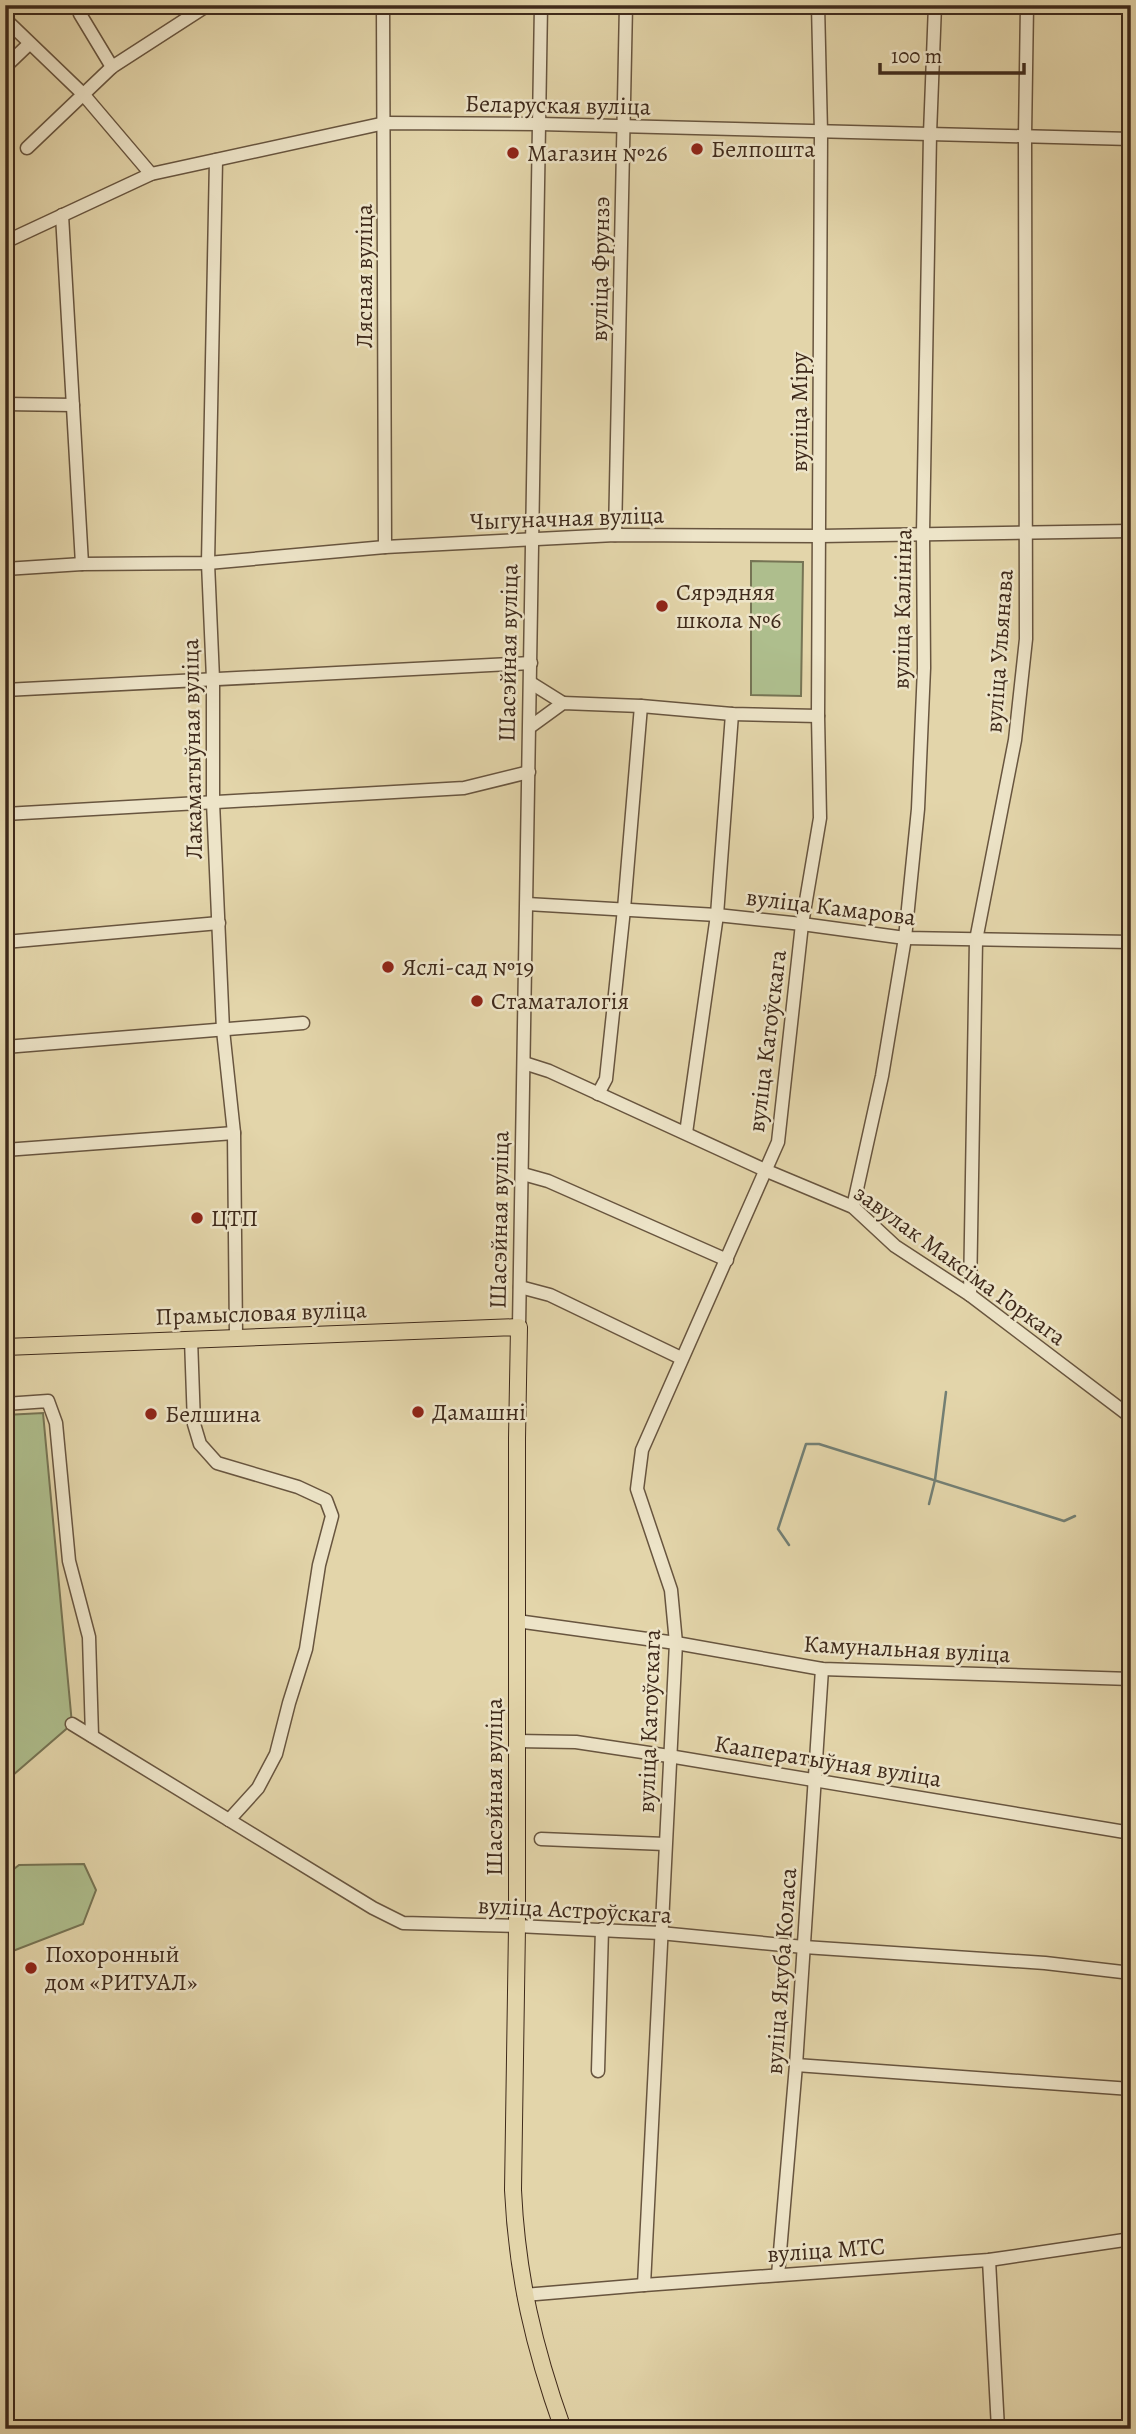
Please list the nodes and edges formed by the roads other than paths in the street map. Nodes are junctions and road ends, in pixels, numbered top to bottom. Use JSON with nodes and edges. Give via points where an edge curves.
{"nodes":[{"id":1,"x":89,"y":5,"type":"edge"},
{"id":2,"x":208,"y":5,"type":"edge"},
{"id":3,"x":383,"y":5,"type":"edge"},
{"id":4,"x":541,"y":5,"type":"edge"},
{"id":5,"x":626,"y":5,"type":"edge"},
{"id":6,"x":818,"y":5,"type":"edge"},
{"id":7,"x":934,"y":5,"type":"edge"},
{"id":8,"x":1027,"y":5,"type":"edge"},
{"id":9,"x":5,"y":19,"type":"edge"},
{"id":10,"x":29,"y":44,"type":"junction"},
{"id":11,"x":5,"y":67,"type":"edge"},
{"id":12,"x":112,"y":67,"type":"junction"},
{"id":13,"x":83,"y":94,"type":"junction"},
{"id":14,"x":384,"y":123,"type":"junction"},
{"id":15,"x":540,"y":124,"type":"junction"},
{"id":16,"x":625,"y":128,"type":"junction"},
{"id":17,"x":821,"y":133,"type":"junction"},
{"id":18,"x":930,"y":134,"type":"junction"},
{"id":19,"x":1025,"y":136,"type":"junction"},
{"id":20,"x":1131,"y":139,"type":"edge"},
{"id":21,"x":27,"y":148,"type":"dead end"},
{"id":22,"x":216,"y":160,"type":"junction"},
{"id":23,"x":151,"y":174,"type":"junction"},
{"id":24,"x":62,"y":215,"type":"junction"},
{"id":25,"x":5,"y":242,"type":"edge"},
{"id":26,"x":5,"y":404,"type":"edge"},
{"id":27,"x":73,"y":405,"type":"junction"},
{"id":28,"x":1131,"y":531,"type":"edge"},
{"id":29,"x":1027,"y":532,"type":"junction"},
{"id":30,"x":923,"y":534,"type":"junction"},
{"id":31,"x":615,"y":535,"type":"junction"},
{"id":32,"x":820,"y":536,"type":"junction"},
{"id":33,"x":533,"y":540,"type":"junction"},
{"id":34,"x":385,"y":547,"type":"junction"},
{"id":35,"x":208,"y":563,"type":"junction"},
{"id":36,"x":82,"y":564,"type":"junction"},
{"id":37,"x":5,"y":569,"type":"edge"},
{"id":38,"x":531,"y":663,"type":"junction"},
{"id":39,"x":213,"y":679,"type":"junction"},
{"id":40,"x":531,"y":683,"type":"junction"},
{"id":41,"x":5,"y":690,"type":"edge"},
{"id":42,"x":564,"y":703,"type":"junction"},
{"id":43,"x":641,"y":706,"type":"junction"},
{"id":44,"x":732,"y":714,"type":"junction"},
{"id":45,"x":818,"y":716,"type":"junction"},
{"id":46,"x":530,"y":727,"type":"junction"},
{"id":47,"x":529,"y":772,"type":"junction"},
{"id":48,"x":213,"y":802,"type":"junction"},
{"id":49,"x":5,"y":814,"type":"edge"},
{"id":50,"x":820,"y":818,"type":"joint"},
{"id":51,"x":527,"y":904,"type":"junction"},
{"id":52,"x":624,"y":909,"type":"junction"},
{"id":53,"x":717,"y":915,"type":"junction"},
{"id":54,"x":219,"y":923,"type":"junction"},
{"id":55,"x":802,"y":924,"type":"junction"},
{"id":56,"x":905,"y":939,"type":"junction"},
{"id":57,"x":976,"y":940,"type":"junction"},
{"id":58,"x":5,"y":942,"type":"edge"},
{"id":59,"x":1131,"y":942,"type":"edge"},
{"id":60,"x":303,"y":1023,"type":"dead end"},
{"id":61,"x":223,"y":1030,"type":"junction"},
{"id":62,"x":5,"y":1047,"type":"edge"},
{"id":63,"x":524,"y":1063,"type":"junction"},
{"id":64,"x":598,"y":1094,"type":"junction"},
{"id":65,"x":234,"y":1133,"type":"junction"},
{"id":66,"x":686,"y":1133,"type":"junction"},
{"id":67,"x":5,"y":1150,"type":"edge"},
{"id":68,"x":766,"y":1171,"type":"junction"},
{"id":69,"x":523,"y":1174,"type":"junction"},
{"id":70,"x":853,"y":1207,"type":"junction"},
{"id":71,"x":727,"y":1260,"type":"junction"},
{"id":72,"x":520,"y":1287,"type":"junction"},
{"id":73,"x":970,"y":1295,"type":"junction"},
{"id":74,"x":519,"y":1327,"type":"junction"},
{"id":75,"x":236,"y":1337,"type":"junction"},
{"id":76,"x":191,"y":1339,"type":"junction"},
{"id":77,"x":5,"y":1347,"type":"edge"},
{"id":78,"x":681,"y":1358,"type":"junction"},
{"id":79,"x":5,"y":1404,"type":"edge"},
{"id":80,"x":1131,"y":1417,"type":"edge"},
{"id":81,"x":517,"y":1620,"type":"junction"},
{"id":82,"x":677,"y":1643,"type":"junction"},
{"id":83,"x":822,"y":1669,"type":"junction"},
{"id":84,"x":1131,"y":1679,"type":"edge"},
{"id":85,"x":72,"y":1724,"type":"dead end"},
{"id":86,"x":92,"y":1736,"type":"junction"},
{"id":87,"x":517,"y":1741,"type":"junction"},
{"id":88,"x":669,"y":1756,"type":"junction"},
{"id":89,"x":814,"y":1779,"type":"junction"},
{"id":90,"x":229,"y":1820,"type":"junction"},
{"id":91,"x":1131,"y":1833,"type":"edge"},
{"id":92,"x":541,"y":1839,"type":"dead end"},
{"id":93,"x":666,"y":1844,"type":"junction"},
{"id":94,"x":517,"y":1926,"type":"junction"},
{"id":95,"x":602,"y":1929,"type":"junction"},
{"id":96,"x":660,"y":1933,"type":"junction"},
{"id":97,"x":804,"y":1947,"type":"junction"},
{"id":98,"x":1131,"y":1973,"type":"edge"},
{"id":99,"x":796,"y":2066,"type":"junction"},
{"id":100,"x":598,"y":2071,"type":"dead end"},
{"id":101,"x":1131,"y":2089,"type":"edge"},
{"id":102,"x":1131,"y":2239,"type":"edge"},
{"id":103,"x":989,"y":2260,"type":"junction"},
{"id":104,"x":778,"y":2275,"type":"junction"},
{"id":105,"x":644,"y":2284,"type":"junction"},
{"id":106,"x":524,"y":2295,"type":"junction"},
{"id":107,"x":562,"y":2429,"type":"edge"},
{"id":108,"x":998,"y":2429,"type":"edge"}],
"edges":[{"from":1,"to":12,"type":"street","via":[[79,14]]},
{"from":2,"to":12,"type":"street"},
{"from":3,"to":14,"type":"street","name":"Лясная вуліца"},
{"from":4,"to":15,"type":"street","name":"Шасэйная вуліца"},
{"from":5,"to":16,"type":"street","name":"вуліца Фрунзэ"},
{"from":6,"to":17,"type":"street","name":"вуліца Міру"},
{"from":7,"to":18,"type":"street","name":"вуліца Калініна"},
{"from":8,"to":19,"type":"street","name":"вуліца Ульянава"},
{"from":9,"to":10,"type":"street"},
{"from":10,"to":11,"type":"street"},
{"from":10,"to":13,"type":"street"},
{"from":12,"to":13,"type":"street"},
{"from":13,"to":21,"type":"street"},
{"from":13,"to":23,"type":"street"},
{"from":14,"to":15,"type":"street","name":"Беларуская вуліца"},
{"from":14,"to":22,"type":"street","name":"Беларуская вуліца"},
{"from":14,"to":34,"type":"street","name":"Лясная вуліца"},
{"from":15,"to":16,"type":"street","name":"Беларуская вуліца"},
{"from":15,"to":33,"type":"street","name":"Шасэйная вуліца"},
{"from":16,"to":17,"type":"street","name":"Беларуская вуліца"},
{"from":16,"to":31,"type":"street","name":"вуліца Фрунзэ"},
{"from":17,"to":18,"type":"street","name":"Беларуская вуліца"},
{"from":17,"to":32,"type":"street","name":"вуліца Міру"},
{"from":18,"to":19,"type":"street","name":"Беларуская вуліца"},
{"from":18,"to":30,"type":"street","name":"вуліца Калініна"},
{"from":19,"to":20,"type":"street","name":"Беларуская вуліца"},
{"from":19,"to":29,"type":"street","name":"вуліца Ульянава"},
{"from":22,"to":23,"type":"street","name":"Беларуская вуліца"},
{"from":22,"to":35,"type":"street","name":"Лакаматыўная вуліца"},
{"from":23,"to":24,"type":"street","name":"Беларуская вуліца"},
{"from":24,"to":25,"type":"street","name":"Беларуская вуліца"},
{"from":24,"to":27,"type":"street"},
{"from":26,"to":27,"type":"street"},
{"from":27,"to":36,"type":"street"},
{"from":28,"to":29,"type":"street","name":"Чыгуначная вуліца"},
{"from":29,"to":30,"type":"street","name":"Чыгуначная вуліца"},
{"from":29,"to":57,"type":"street","name":"вуліца Ульянава","via":[[1026,639],[1015,740]]},
{"from":30,"to":32,"type":"street","name":"Чыгуначная вуліца"},
{"from":30,"to":56,"type":"street","name":"вуліца Калініна","via":[[918,809]]},
{"from":31,"to":32,"type":"street","name":"Чыгуначная вуліца"},
{"from":31,"to":33,"type":"street","name":"Чыгуначная вуліца"},
{"from":32,"to":45,"type":"street","name":"вуліца Міру"},
{"from":33,"to":34,"type":"street","name":"Чыгуначная вуліца"},
{"from":33,"to":38,"type":"street","name":"Шасэйная вуліца"},
{"from":34,"to":35,"type":"street","name":"Чыгуначная вуліца"},
{"from":35,"to":36,"type":"street","name":"Чыгуначная вуліца"},
{"from":35,"to":39,"type":"street","name":"Лакаматыўная вуліца"},
{"from":36,"to":37,"type":"street","name":"Чыгуначная вуліца"},
{"from":38,"to":39,"type":"street"},
{"from":38,"to":40,"type":"street","name":"Шасэйная вуліца"},
{"from":39,"to":41,"type":"street"},
{"from":39,"to":48,"type":"street","name":"Лакаматыўная вуліца"},
{"from":40,"to":42,"type":"street"},
{"from":40,"to":46,"type":"street","name":"Шасэйная вуліца"},
{"from":42,"to":43,"type":"street"},
{"from":42,"to":46,"type":"street"},
{"from":43,"to":44,"type":"street"},
{"from":43,"to":52,"type":"street"},
{"from":44,"to":45,"type":"street"},
{"from":44,"to":53,"type":"street"},
{"from":45,"to":50,"type":"street","name":"вуліца Міру"},
{"from":46,"to":47,"type":"street","name":"Шасэйная вуліца"},
{"from":47,"to":48,"type":"street","via":[[464,788]]},
{"from":47,"to":51,"type":"street","name":"Шасэйная вуліца"},
{"from":48,"to":49,"type":"street"},
{"from":48,"to":54,"type":"street","name":"Лакаматыўная вуліца"},
{"from":50,"to":55,"type":"street","name":"вуліца Катоўскага"},
{"from":51,"to":52,"type":"street","name":"вуліца Камарова"},
{"from":51,"to":63,"type":"street","name":"Шасэйная вуліца"},
{"from":52,"to":53,"type":"street","name":"вуліца Камарова"},
{"from":52,"to":64,"type":"street","via":[[606,1079]]},
{"from":53,"to":55,"type":"street","name":"вуліца Камарова"},
{"from":53,"to":66,"type":"street"},
{"from":54,"to":58,"type":"street"},
{"from":54,"to":61,"type":"street","name":"Лакаматыўная вуліца"},
{"from":55,"to":56,"type":"street","name":"вуліца Камарова"},
{"from":55,"to":68,"type":"street","name":"вуліца Катоўскага","via":[[778,1142]]},
{"from":56,"to":57,"type":"street","name":"вуліца Камарова"},
{"from":56,"to":70,"type":"street","name":"вуліца Калініна","via":[[882,1076]]},
{"from":57,"to":59,"type":"street","name":"вуліца Камарова"},
{"from":57,"to":73,"type":"street","name":"вуліца Ульянава"},
{"from":60,"to":61,"type":"street"},
{"from":61,"to":62,"type":"street"},
{"from":61,"to":65,"type":"street","name":"Лакаматыўная вуліца"},
{"from":63,"to":64,"type":"street","name":"завулак Максіма Горкага"},
{"from":63,"to":69,"type":"street","name":"Шасэйная вуліца"},
{"from":64,"to":66,"type":"street","name":"завулак Максіма Горкага"},
{"from":65,"to":67,"type":"street"},
{"from":65,"to":75,"type":"street","name":"Лакаматыўная вуліца"},
{"from":66,"to":68,"type":"street","name":"завулак Максіма Горкага"},
{"from":68,"to":70,"type":"street","name":"завулак Максіма Горкага"},
{"from":68,"to":71,"type":"street","name":"вуліца Катоўскага"},
{"from":69,"to":71,"type":"street"},
{"from":69,"to":72,"type":"street","name":"Шасэйная вуліца"},
{"from":70,"to":73,"type":"street","name":"завулак Максіма Горкага","via":[[895,1246]]},
{"from":71,"to":78,"type":"street","name":"вуліца Катоўскага"},
{"from":72,"to":74,"type":"street","name":"Шасэйная вуліца"},
{"from":72,"to":78,"type":"street","via":[[550,1296]]},
{"from":73,"to":80,"type":"street","name":"завулак Максіма Горкага"},
{"from":74,"to":75,"type":"main road","name":"Прамысловая вуліца"},
{"from":74,"to":81,"type":"main road","name":"Шасэйная вуліца"},
{"from":75,"to":76,"type":"main road","name":"Прамысловая вуліца"},
{"from":76,"to":77,"type":"main road","name":"Прамысловая вуліца"},
{"from":76,"to":90,"type":"street","via":[[194,1423],[200,1444],[217,1463],[326,1500],[332,1516],[318,1565],[306,1649],[276,1754],[258,1788]]},
{"from":78,"to":82,"type":"street","name":"вуліца Катоўскага","via":[[642,1450],[637,1489],[671,1590]]},
{"from":79,"to":86,"type":"street","via":[[48,1401],[56,1423],[69,1561],[89,1637]]},
{"from":81,"to":82,"type":"street","name":"Камунальная вуліца"},
{"from":81,"to":87,"type":"main road","name":"Шасэйная вуліца"},
{"from":82,"to":83,"type":"street","name":"Камунальная вуліца"},
{"from":82,"to":88,"type":"street","name":"вуліца Катоўскага"},
{"from":83,"to":84,"type":"street","name":"Камунальная вуліца"},
{"from":83,"to":89,"type":"street","name":"вуліца Якуба Коласа"},
{"from":85,"to":86,"type":"street","name":"вуліца Астроўскага"},
{"from":86,"to":90,"type":"street","name":"вуліца Астроўскага"},
{"from":87,"to":88,"type":"street","name":"Кааператыўная вуліца","via":[[576,1742]]},
{"from":87,"to":94,"type":"main road","name":"Шасэйная вуліца"},
{"from":88,"to":89,"type":"street","name":"Кааператыўная вуліца"},
{"from":88,"to":93,"type":"street","name":"вуліца Катоўскага"},
{"from":89,"to":91,"type":"street","name":"Кааператыўная вуліца"},
{"from":89,"to":97,"type":"street","name":"вуліца Якуба Коласа"},
{"from":90,"to":94,"type":"street","name":"вуліца Астроўскага","via":[[403,1923]]},
{"from":92,"to":93,"type":"street"},
{"from":93,"to":96,"type":"street","name":"вуліца Катоўскага"},
{"from":94,"to":95,"type":"street","name":"вуліца Астроўскага"},
{"from":94,"to":106,"type":"main road","name":"Шасэйная вуліца","via":[[513,2190]]},
{"from":95,"to":96,"type":"street","name":"вуліца Астроўскага"},
{"from":95,"to":100,"type":"street"},
{"from":96,"to":97,"type":"street","name":"вуліца Астроўскага"},
{"from":96,"to":105,"type":"street","name":"вуліца Катоўскага"},
{"from":97,"to":98,"type":"street","name":"вуліца Астроўскага"},
{"from":97,"to":99,"type":"street","name":"вуліца Якуба Коласа"},
{"from":99,"to":101,"type":"street"},
{"from":99,"to":104,"type":"street","name":"вуліца Якуба Коласа"},
{"from":102,"to":103,"type":"street","name":"вуліца МТС"},
{"from":103,"to":104,"type":"street","name":"вуліца МТС"},
{"from":103,"to":108,"type":"street"},
{"from":104,"to":105,"type":"street","name":"вуліца МТС"},
{"from":105,"to":106,"type":"street","name":"вуліца МТС"},
{"from":106,"to":107,"type":"main road","name":"Шасэйная вуліца"}]}
